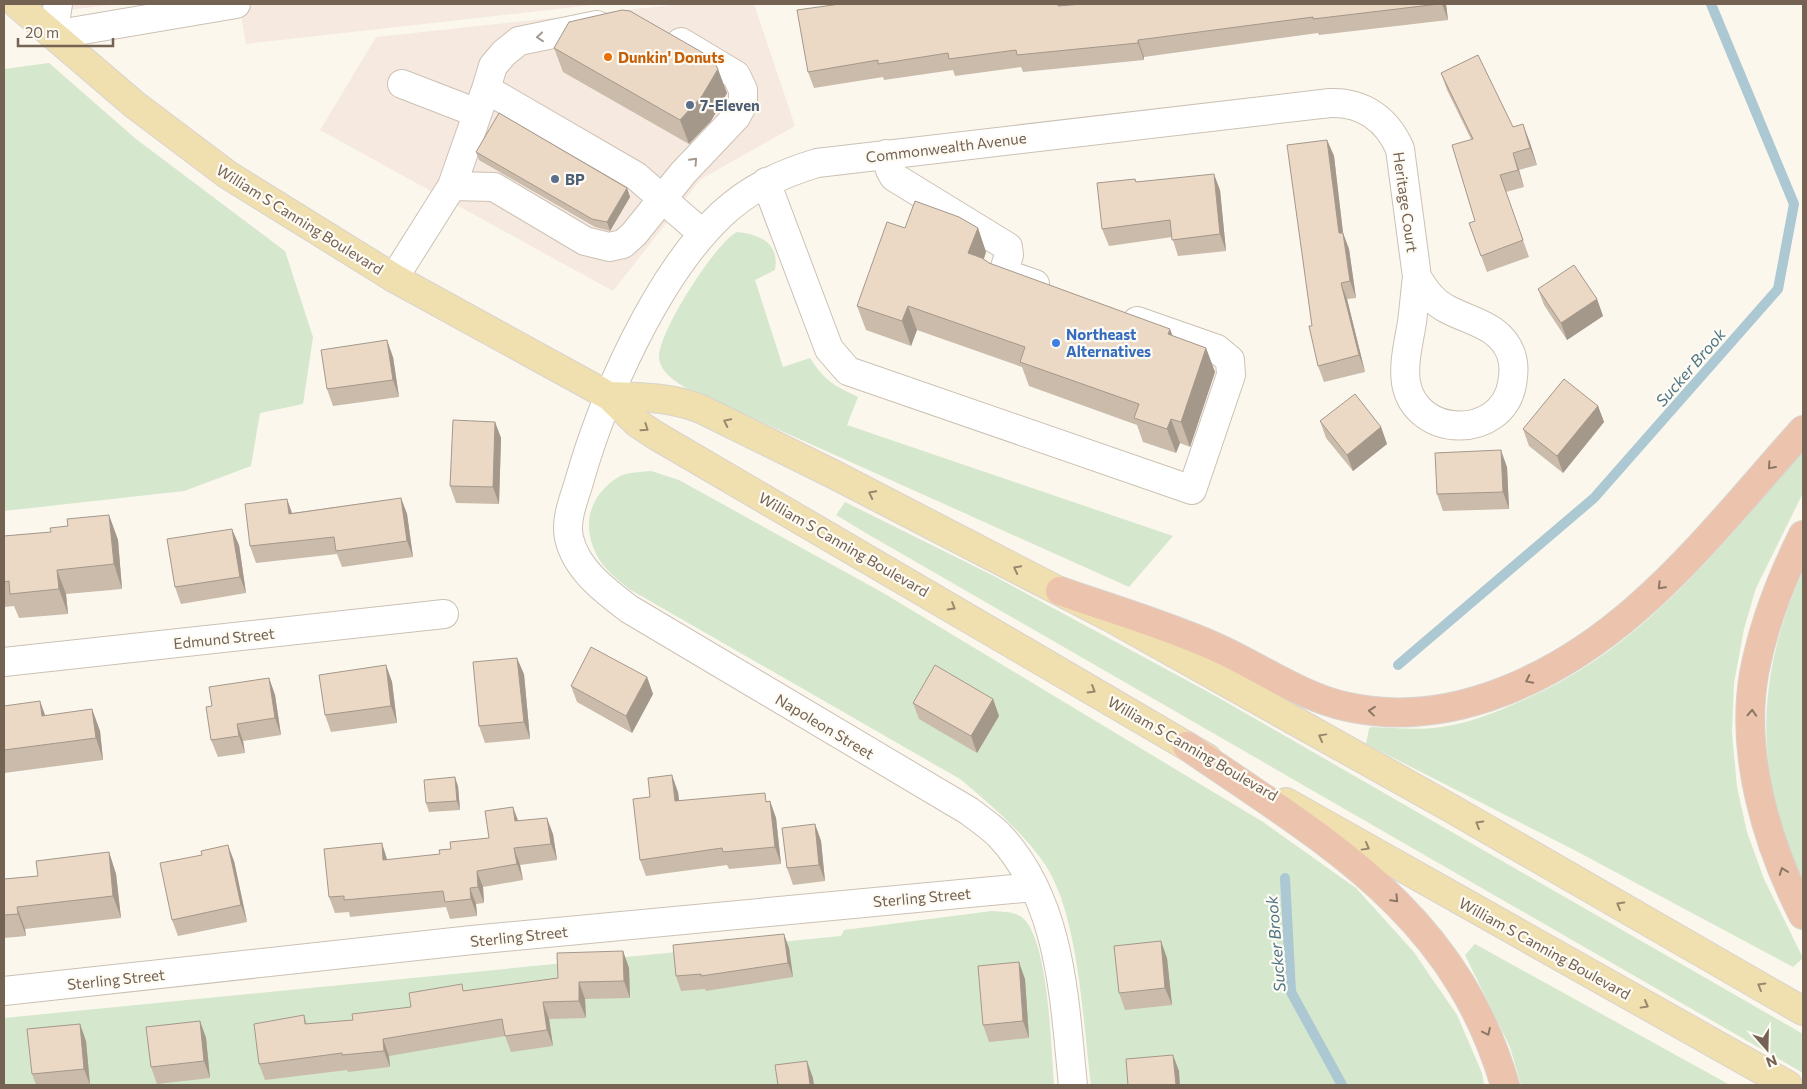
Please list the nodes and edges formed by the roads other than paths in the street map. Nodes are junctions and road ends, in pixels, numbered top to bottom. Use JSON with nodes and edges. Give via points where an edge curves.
{"nodes":[{"id":1,"x":16,"y":4,"type":"edge"},
{"id":2,"x":58,"y":4,"type":"edge"},
{"id":3,"x":229,"y":4,"type":"edge"},
{"id":4,"x":624,"y":18,"type":"edge"},
{"id":5,"x":662,"y":31,"type":"edge"},
{"id":6,"x":53,"y":34,"type":"junction"},
{"id":7,"x":402,"y":84,"type":"dead end"},
{"id":8,"x":482,"y":101,"type":"junction"},
{"id":9,"x":1389,"y":129,"type":"joint"},
{"id":10,"x":886,"y":154,"type":"junction"},
{"id":11,"x":766,"y":182,"type":"junction"},
{"id":12,"x":452,"y":186,"type":"junction"},
{"id":13,"x":662,"y":198,"type":"junction"},
{"id":14,"x":703,"y":234,"type":"junction"},
{"id":15,"x":1417,"y":277,"type":"junction"},
{"id":16,"x":394,"y":278,"type":"junction"},
{"id":17,"x":1059,"y":293,"type":"edge"},
{"id":18,"x":1115,"y":313,"type":"edge"},
{"id":19,"x":609,"y":396,"type":"junction"},
{"id":20,"x":1803,"y":430,"type":"edge"},
{"id":21,"x":1803,"y":535,"type":"edge"},
{"id":22,"x":1060,"y":591,"type":"junction"},
{"id":23,"x":444,"y":614,"type":"dead end"},
{"id":24,"x":4,"y":662,"type":"edge"},
{"id":25,"x":1187,"y":746,"type":"junction"},
{"id":26,"x":1034,"y":887,"type":"junction"},
{"id":27,"x":1803,"y":915,"type":"edge"},
{"id":28,"x":4,"y":991,"type":"edge"},
{"id":29,"x":1803,"y":1011,"type":"edge"},
{"id":30,"x":1073,"y":1085,"type":"edge"},
{"id":31,"x":1505,"y":1085,"type":"edge"},
{"id":32,"x":1788,"y":1085,"type":"edge"}],
"edges":[{"from":1,"to":6,"type":"main road","name":"William S Canning Boulevard"},
{"from":2,"to":6,"type":"street"},
{"from":3,"to":6,"type":"street"},
{"from":4,"to":8,"type":"street","one_way":true,"via":[[519,41],[493,66]]},
{"from":13,"to":5,"type":"street","one_way":true,"via":[[736,117],[744,97],[741,82],[730,70]]},
{"from":6,"to":16,"type":"main road","name":"William S Canning Boulevard","via":[[162,127],[228,175]]},
{"from":7,"to":8,"type":"street"},
{"from":8,"to":12,"type":"street"},
{"from":8,"to":13,"type":"street","via":[[636,176]]},
{"from":9,"to":10,"type":"street","name":"Commonwealth Avenue","via":[[1362,108],[1330,103]]},
{"from":9,"to":15,"type":"street","name":"Heritage Court","via":[[1400,149]]},
{"from":10,"to":11,"type":"street","name":"Commonwealth Avenue","via":[[817,163]]},
{"from":10,"to":17,"type":"street","via":[[894,178],[1008,247],[1010,254],[1003,273]]},
{"from":11,"to":14,"type":"street","name":"Commonwealth Avenue","via":[[740,198]]},
{"from":11,"to":18,"type":"street","via":[[829,350],[848,371],[1192,490],[1231,375],[1230,360],[1217,349]]},
{"from":12,"to":13,"type":"street","via":[[494,187],[585,241],[609,248],[624,244]]},
{"from":12,"to":16,"type":"street"},
{"from":13,"to":14,"type":"street"},
{"from":14,"to":19,"type":"street","name":"Commonwealth Avenue","via":[[660,296]]},
{"from":15,"to":15,"type":"street","name":"Heritage Court","via":[[1406,383],[1412,399],[1423,413],[1455,427],[1472,425],[1488,418],[1502,406],[1511,390],[1514,372],[1511,354],[1502,338],[1488,326],[1446,309],[1432,298]]},
{"from":16,"to":19,"type":"main road","name":"William S Canning Boulevard"},
{"from":22,"to":19,"type":"main road","name":"William S Canning Boulevard","one_way":true,"via":[[701,409],[662,398]]},
{"from":19,"to":25,"type":"main road","name":"William S Canning Boulevard","one_way":true,"via":[[655,435]]},
{"from":19,"to":26,"type":"street","name":"Napoleon Street","via":[[583,466],[568,524],[572,548],[588,572],[613,597],[640,616],[969,811],[998,835],[1018,859]]},
{"from":20,"to":22,"type":"highway","one_way":true,"via":[[1674,573],[1619,623],[1536,676],[1488,697],[1449,708],[1394,712],[1362,710],[1333,703],[1205,642]]},
{"from":27,"to":21,"type":"highway","one_way":true,"via":[[1789,888],[1770,836],[1757,783],[1750,732],[1754,676],[1766,622],[1786,568]]},
{"from":29,"to":22,"type":"main road","name":"William S Canning Boulevard","one_way":true,"via":[[1454,810]]},
{"from":23,"to":24,"type":"street","name":"Edmund Street"},
{"from":25,"to":31,"type":"highway","one_way":true,"via":[[1329,844],[1362,869],[1400,905],[1442,954],[1460,981],[1489,1036]]},
{"from":25,"to":32,"type":"main road","name":"William S Canning Boulevard","one_way":true},
{"from":26,"to":28,"type":"street","name":"Sterling Street","via":[[472,940]]},
{"from":26,"to":30,"type":"street","name":"Napoleon Street","via":[[1056,948]]}]}
